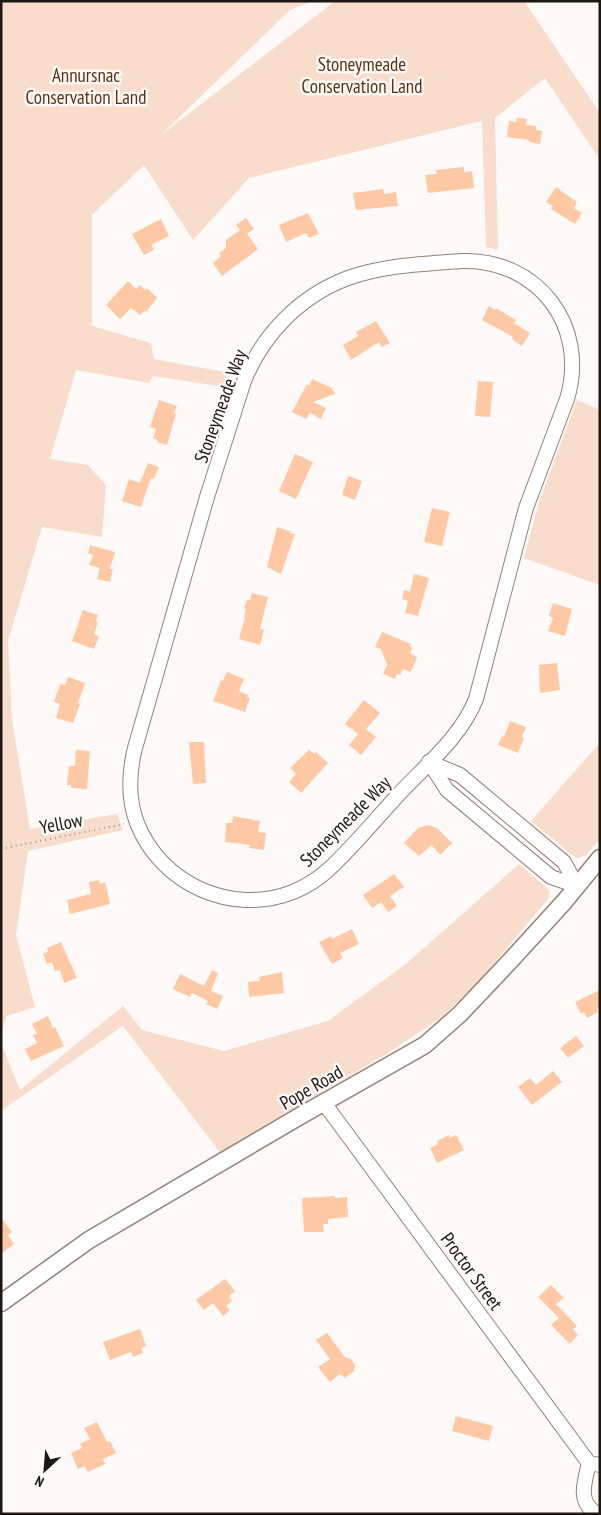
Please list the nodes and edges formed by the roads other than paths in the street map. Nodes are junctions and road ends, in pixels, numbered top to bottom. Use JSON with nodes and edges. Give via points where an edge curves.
{"nodes":[{"id":1,"x":429,"y":762,"type":"junction"},
{"id":2,"x":600,"y":858,"type":"edge"},
{"id":3,"x":577,"y":886,"type":"junction"},
{"id":4,"x":324,"y":1103,"type":"junction"},
{"id":5,"x":1,"y":1303,"type":"edge"},
{"id":6,"x":595,"y":1464,"type":"edge"},
{"id":7,"x":598,"y":1514,"type":"edge"}],
"edges":[{"from":1,"to":1,"type":"street","name":"Stoneymeade Way","via":[[465,723],[476,699],[526,508],[573,375],[568,334],[549,298],[517,272],[478,261],[410,266],[348,278],[304,302],[259,350],[244,381],[210,488],[136,743],[130,774],[132,801],[137,822],[148,844],[180,878],[215,895],[242,900],[268,899],[306,886],[327,871]]},
{"from":1,"to":3,"type":"street","via":[[447,790],[551,877]]},
{"from":1,"to":3,"type":"street","via":[[460,775],[564,862]]},
{"from":2,"to":3,"type":"street","name":"Pope Road"},
{"from":3,"to":4,"type":"street","name":"Pope Road","via":[[468,1006],[426,1045]]},
{"from":4,"to":5,"type":"street","name":"Pope Road","via":[[89,1240]]},
{"from":4,"to":6,"type":"street","name":"Proctor Street"},
{"from":6,"to":7,"type":"street","name":"Proctor Street","via":[[583,1493],[590,1508]]}]}
